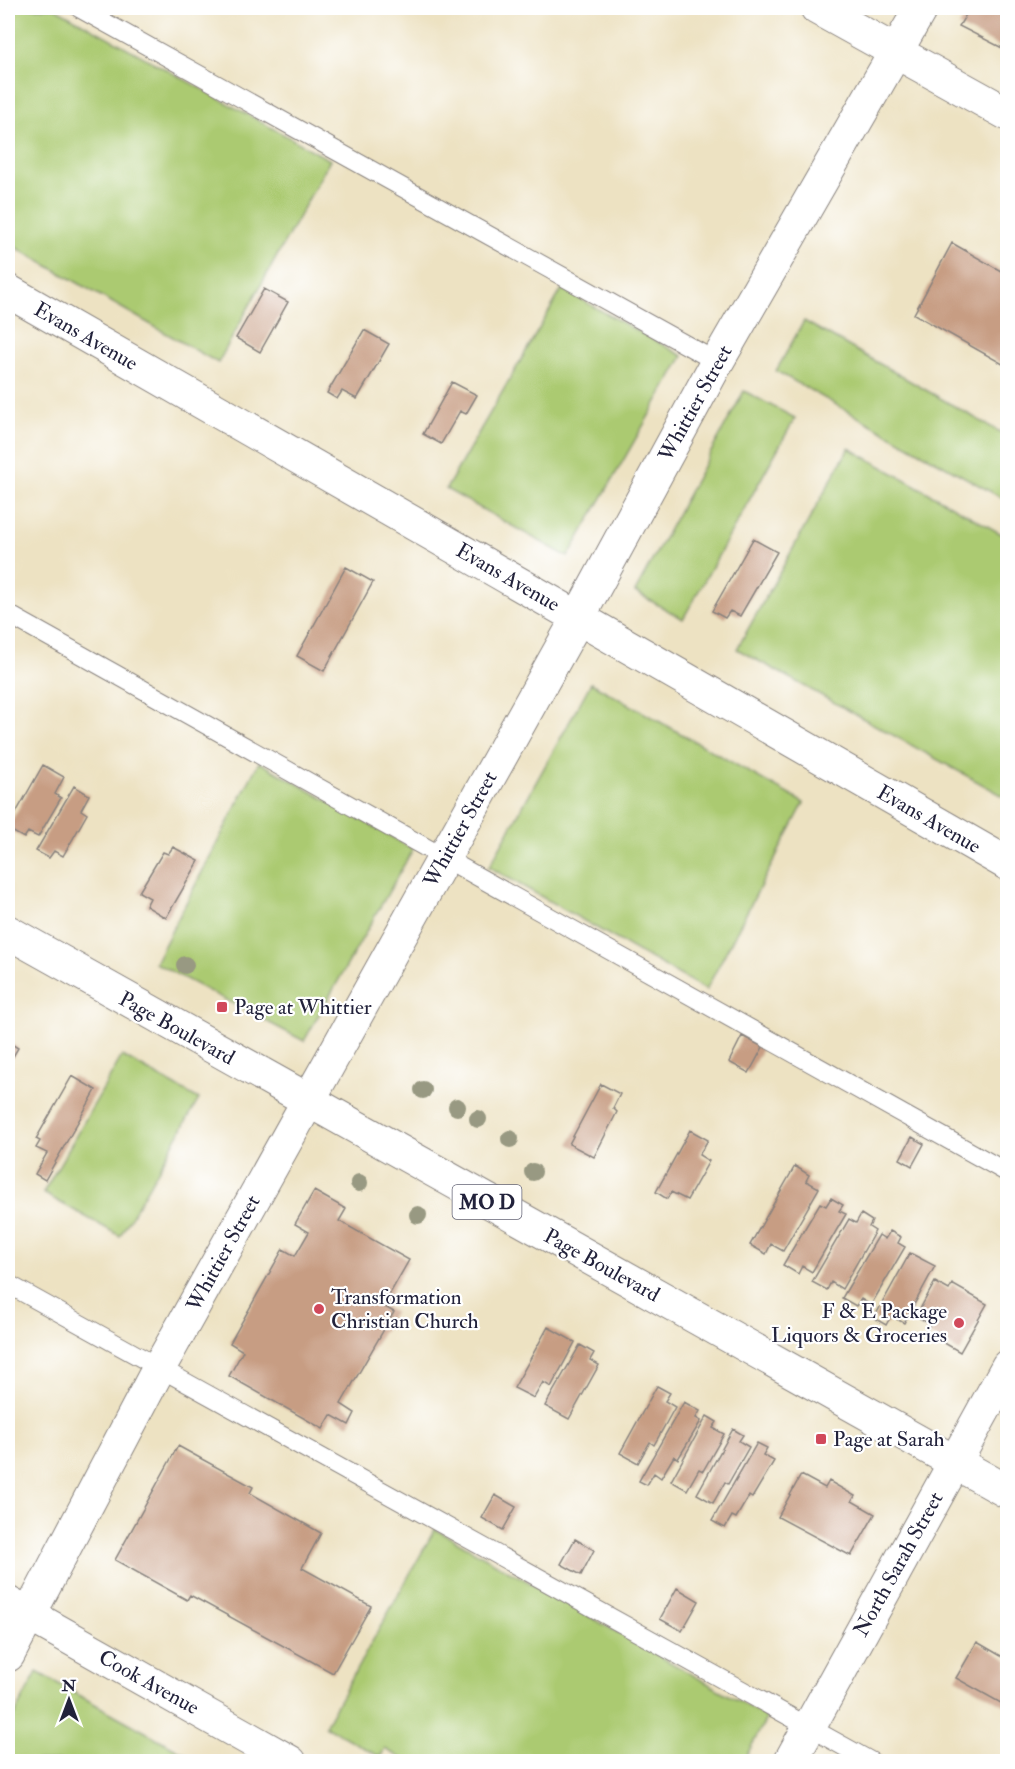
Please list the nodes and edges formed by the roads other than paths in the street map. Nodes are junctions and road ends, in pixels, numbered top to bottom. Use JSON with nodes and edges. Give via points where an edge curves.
{"nodes":[{"id":1,"x":79,"y":8,"type":"edge"},
{"id":2,"x":818,"y":8,"type":"edge"},
{"id":3,"x":921,"y":8,"type":"edge"},
{"id":4,"x":896,"y":51,"type":"junction"},
{"id":5,"x":1008,"y":114,"type":"edge"},
{"id":6,"x":8,"y":291,"type":"edge"},
{"id":7,"x":717,"y":362,"type":"junction"},
{"id":8,"x":8,"y":614,"type":"edge"},
{"id":9,"x":578,"y":618,"type":"junction"},
{"id":10,"x":444,"y":858,"type":"junction"},
{"id":11,"x":1008,"y":864,"type":"edge"},
{"id":12,"x":8,"y":932,"type":"edge"},
{"id":13,"x":307,"y":1101,"type":"junction"},
{"id":14,"x":1008,"y":1173,"type":"edge"},
{"id":15,"x":8,"y":1284,"type":"edge"},
{"id":16,"x":1008,"y":1366,"type":"edge"},
{"id":17,"x":159,"y":1368,"type":"junction"},
{"id":18,"x":954,"y":1462,"type":"junction"},
{"id":19,"x":1008,"y":1492,"type":"edge"},
{"id":20,"x":18,"y":1609,"type":"edge"},
{"id":21,"x":8,"y":1655,"type":"edge"},
{"id":22,"x":809,"y":1726,"type":"junction"},
{"id":23,"x":290,"y":1761,"type":"edge"},
{"id":24,"x":790,"y":1761,"type":"edge"},
{"id":25,"x":872,"y":1761,"type":"edge"}],
"edges":[{"from":1,"to":7,"type":"lane"},
{"from":2,"to":4,"type":"street"},
{"from":3,"to":4,"type":"street","name":"Whittier Street"},
{"from":4,"to":5,"type":"street"},
{"from":4,"to":7,"type":"street","name":"Whittier Street"},
{"from":6,"to":9,"type":"street","name":"Evans Avenue"},
{"from":7,"to":9,"type":"street","name":"Whittier Street"},
{"from":8,"to":10,"type":"lane"},
{"from":9,"to":10,"type":"street","name":"Whittier Street"},
{"from":9,"to":11,"type":"street","name":"Evans Avenue"},
{"from":10,"to":13,"type":"street","name":"Whittier Street"},
{"from":10,"to":14,"type":"lane"},
{"from":12,"to":13,"type":"street","name":"Page Boulevard","number":"MO D"},
{"from":13,"to":17,"type":"street","name":"Whittier Street"},
{"from":13,"to":18,"type":"street","name":"Page Boulevard","number":"MO D"},
{"from":15,"to":17,"type":"lane"},
{"from":16,"to":18,"type":"street","name":"North Sarah Street"},
{"from":17,"to":20,"type":"street","name":"Whittier Street"},
{"from":17,"to":22,"type":"lane"},
{"from":18,"to":19,"type":"street","name":"Page Boulevard","number":"MO D"},
{"from":18,"to":22,"type":"street","name":"North Sarah Street"},
{"from":20,"to":21,"type":"street","name":"Whittier Street"},
{"from":20,"to":23,"type":"street","name":"Cook Avenue"},
{"from":22,"to":24,"type":"street","name":"North Sarah Street"},
{"from":22,"to":25,"type":"lane"}]}
